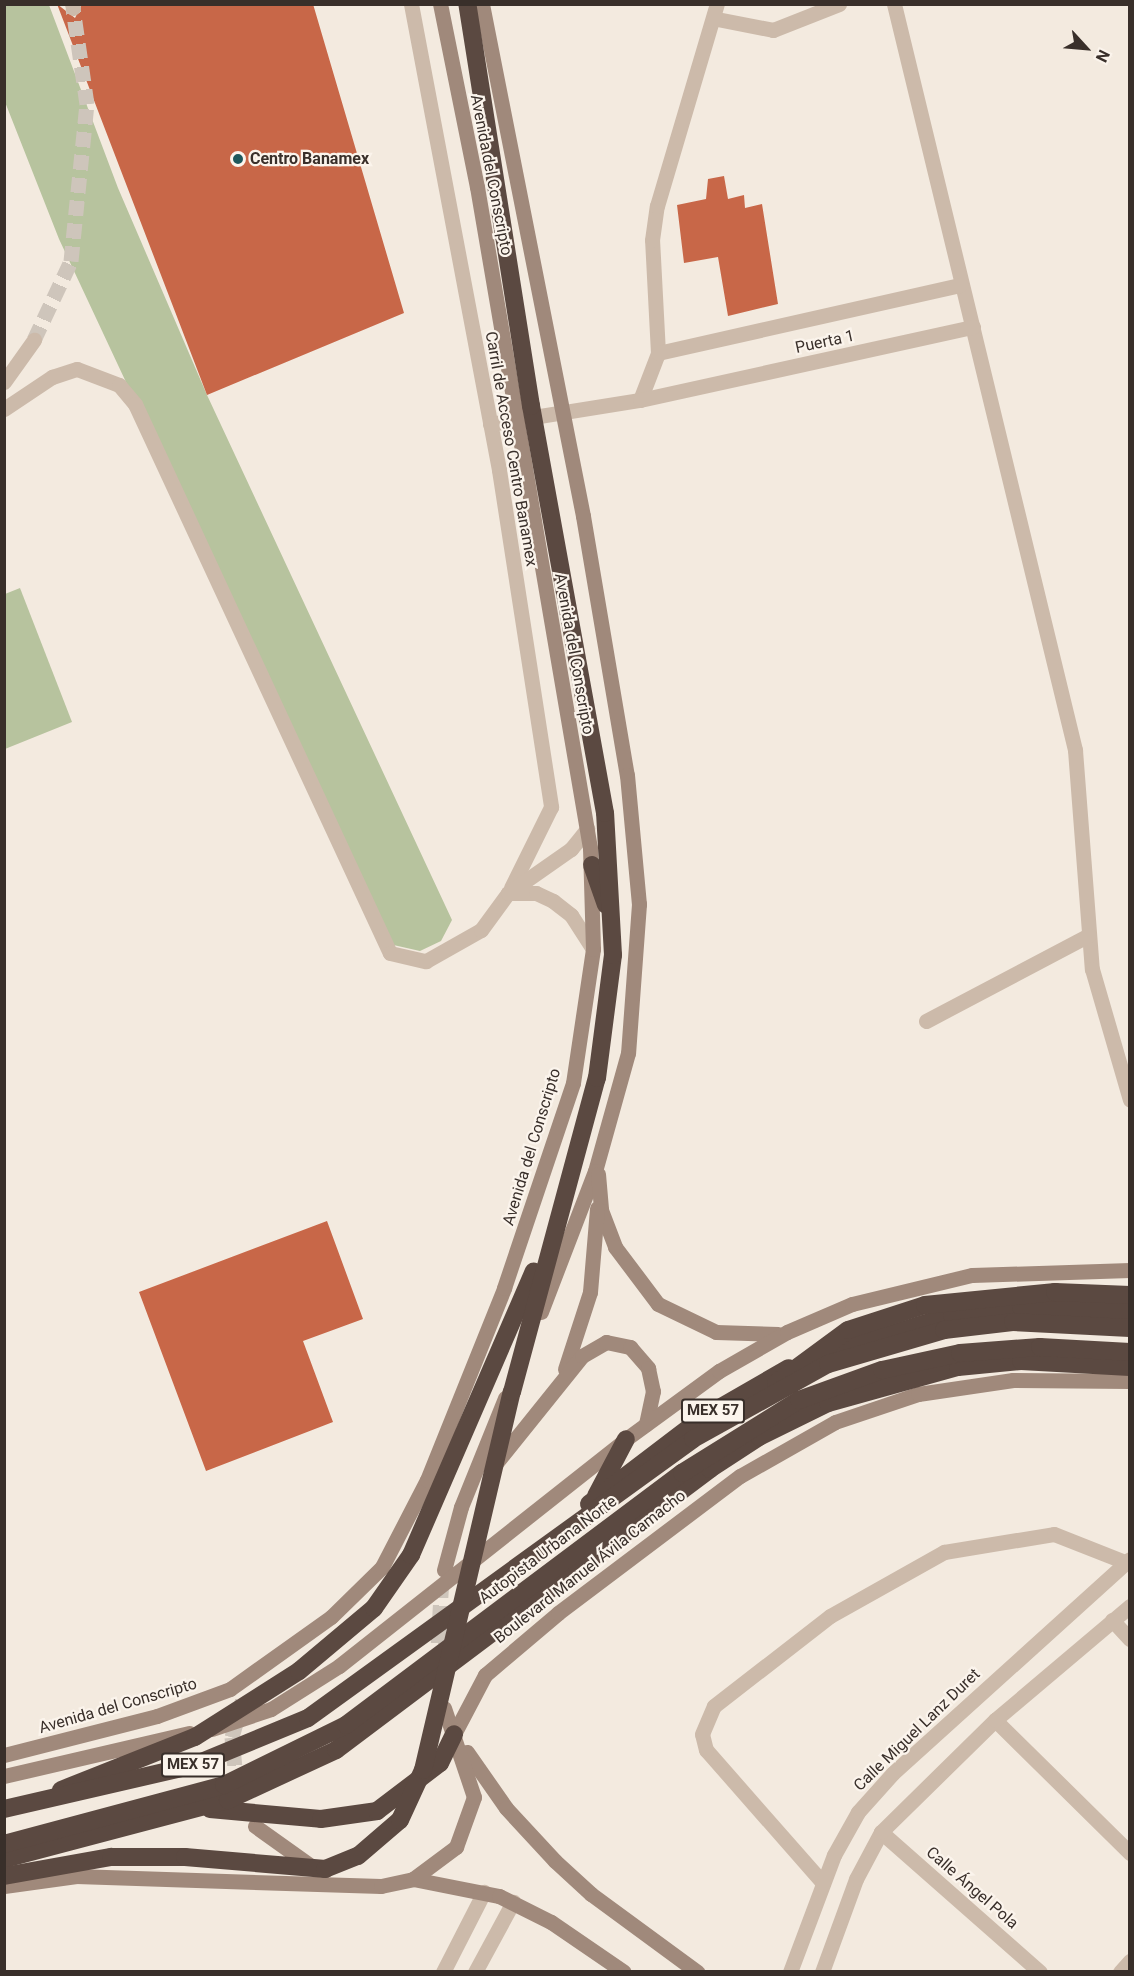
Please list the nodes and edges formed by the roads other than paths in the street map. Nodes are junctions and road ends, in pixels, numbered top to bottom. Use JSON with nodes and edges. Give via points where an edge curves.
{"nodes":[{"id":1,"x":411,"y":4,"type":"edge"},
{"id":2,"x":440,"y":4,"type":"edge"},
{"id":3,"x":467,"y":4,"type":"edge"},
{"id":4,"x":482,"y":4,"type":"edge"},
{"id":5,"x":839,"y":4,"type":"edge"},
{"id":6,"x":894,"y":4,"type":"edge"},
{"id":7,"x":717,"y":11,"type":"edge"},
{"id":8,"x":960,"y":285,"type":"junction"},
{"id":9,"x":973,"y":327,"type":"junction"},
{"id":10,"x":34,"y":340,"type":"tunnel mouth"},
{"id":11,"x":658,"y":353,"type":"junction"},
{"id":12,"x":4,"y":382,"type":"edge"},
{"id":13,"x":640,"y":400,"type":"junction"},
{"id":14,"x":4,"y":409,"type":"edge"},
{"id":15,"x":563,"y":413,"type":"junction"},
{"id":16,"x":515,"y":420,"type":"junction"},
{"id":17,"x":490,"y":424,"type":"junction"},
{"id":18,"x":587,"y":829,"type":"junction"},
{"id":19,"x":592,"y":865,"type":"junction"},
{"id":20,"x":508,"y":893,"type":"junction"},
{"id":21,"x":1089,"y":935,"type":"junction"},
{"id":22,"x":594,"y":949,"type":"junction"},
{"id":23,"x":926,"y":1021,"type":"dead end"},
{"id":24,"x":592,"y":1072,"type":"junction"},
{"id":25,"x":1130,"y":1100,"type":"edge"},
{"id":26,"x":567,"y":1104,"type":"junction"},
{"id":27,"x":597,"y":1163,"type":"junction"},
{"id":28,"x":598,"y":1191,"type":"junction"},
{"id":29,"x":1130,"y":1270,"type":"edge"},
{"id":30,"x":1130,"y":1295,"type":"edge"},
{"id":31,"x":1130,"y":1312,"type":"edge"},
{"id":32,"x":1130,"y":1328,"type":"edge"},
{"id":33,"x":787,"y":1332,"type":"junction"},
{"id":34,"x":1130,"y":1352,"type":"edge"},
{"id":35,"x":1130,"y":1367,"type":"edge"},
{"id":36,"x":1130,"y":1381,"type":"edge"},
{"id":37,"x":555,"y":1390,"type":"junction"},
{"id":38,"x":761,"y":1398,"type":"junction"},
{"id":39,"x":646,"y":1424,"type":"junction"},
{"id":40,"x":626,"y":1439,"type":"junction"},
{"id":41,"x":594,"y":1500,"type":"junction"},
{"id":42,"x":461,"y":1507,"type":"junction"},
{"id":43,"x":1127,"y":1560,"type":"edge"},
{"id":44,"x":444,"y":1570,"type":"tunnel mouth"},
{"id":45,"x":1130,"y":1606,"type":"edge"},
{"id":46,"x":1112,"y":1620,"type":"junction"},
{"id":47,"x":1130,"y":1639,"type":"edge"},
{"id":48,"x":260,"y":1670,"type":"junction"},
{"id":49,"x":244,"y":1695,"type":"tunnel mouth"},
{"id":50,"x":444,"y":1708,"type":"dead end"},
{"id":51,"x":995,"y":1720,"type":"junction"},
{"id":52,"x":454,"y":1734,"type":"junction"},
{"id":53,"x":4,"y":1755,"type":"edge"},
{"id":54,"x":4,"y":1776,"type":"edge"},
{"id":55,"x":4,"y":1808,"type":"edge"},
{"id":56,"x":202,"y":1808,"type":"junction"},
{"id":57,"x":4,"y":1814,"type":"edge"},
{"id":58,"x":255,"y":1826,"type":"dead end"},
{"id":59,"x":881,"y":1832,"type":"junction"},
{"id":60,"x":4,"y":1844,"type":"edge"},
{"id":61,"x":1130,"y":1853,"type":"edge"},
{"id":62,"x":4,"y":1859,"type":"edge"},
{"id":63,"x":4,"y":1876,"type":"edge"},
{"id":64,"x":413,"y":1879,"type":"junction"},
{"id":65,"x":823,"y":1883,"type":"junction"},
{"id":66,"x":350,"y":1885,"type":"junction"},
{"id":67,"x":4,"y":1886,"type":"edge"},
{"id":68,"x":484,"y":1892,"type":"junction"},
{"id":69,"x":513,"y":1902,"type":"junction"},
{"id":70,"x":1130,"y":1961,"type":"edge"},
{"id":71,"x":443,"y":1971,"type":"edge"},
{"id":72,"x":475,"y":1971,"type":"edge"},
{"id":73,"x":624,"y":1971,"type":"edge"},
{"id":74,"x":697,"y":1971,"type":"edge"},
{"id":75,"x":790,"y":1971,"type":"edge"},
{"id":76,"x":822,"y":1971,"type":"edge"},
{"id":77,"x":1040,"y":1971,"type":"edge"},
{"id":78,"x":1120,"y":1971,"type":"edge"}],
"edges":[{"from":1,"to":17,"type":"street","name":"Carril de Acceso Centro Banamex"},
{"from":2,"to":16,"type":"main road","name":"Avenida del Conscripto"},
{"from":3,"to":63,"type":"highway","bridge":true,"via":[[531,406],[605,813],[613,955],[597,1078],[512,1392],[423,1770],[400,1820],[358,1856],[325,1869],[149,1856],[91,1859]]},
{"from":4,"to":15,"type":"main road","name":"Avenida del Conscripto"},
{"from":5,"to":7,"type":"street","via":[[774,30]]},
{"from":6,"to":8,"type":"street"},
{"from":7,"to":11,"type":"street","via":[[657,206],[652,240]]},
{"from":8,"to":9,"type":"street"},
{"from":8,"to":11,"type":"street","name":"Puerta 1"},
{"from":9,"to":13,"type":"street","name":"Puerta 1"},
{"from":9,"to":21,"type":"street","via":[[1075,750]]},
{"from":10,"to":12,"type":"street"},
{"from":11,"to":13,"type":"street"},
{"from":13,"to":15,"type":"street","name":"Puerta 1"},
{"from":14,"to":20,"type":"street","via":[[52,377],[77,369],[119,385],[135,404],[390,952],[426,961],[481,930]]},
{"from":15,"to":16,"type":"street","name":"Puerta 1"},
{"from":15,"to":27,"type":"main road","name":"Avenida del Conscripto","via":[[627,775],[639,904],[633,1025]]},
{"from":16,"to":17,"type":"street","name":"Puerta 1"},
{"from":16,"to":18,"type":"main road","name":"Avenida del Conscripto"},
{"from":17,"to":20,"type":"street","name":"Carril de Acceso Centro Banamex","via":[[551,807]]},
{"from":18,"to":19,"type":"main road","name":"Avenida del Conscripto"},
{"from":18,"to":20,"type":"street","via":[[570,849]]},
{"from":19,"to":22,"type":"main road","name":"Avenida del Conscripto"},
{"from":19,"to":24,"type":"highway","via":[[607,907],[608,947]]},
{"from":20,"to":22,"type":"street","via":[[536,893],[553,901],[571,915]]},
{"from":21,"to":23,"type":"street"},
{"from":21,"to":25,"type":"street","via":[[1092,969]]},
{"from":22,"to":26,"type":"main road","name":"Avenida del Conscripto"},
{"from":24,"to":26,"type":"main road"},
{"from":24,"to":55,"type":"highway","bridge":true,"via":[[542,1246],[495,1368],[411,1555],[374,1608],[316,1659],[195,1737]]},
{"from":26,"to":48,"type":"main road","name":"Avenida del Conscripto","via":[[508,1279],[404,1532],[359,1592]]},
{"from":27,"to":28,"type":"main road"},
{"from":27,"to":42,"type":"main road","name":"Avenida del Conscripto"},
{"from":28,"to":33,"type":"main road","via":[[615,1247],[658,1304],[716,1332],[752,1336]]},
{"from":28,"to":37,"type":"main road","via":[[590,1292]]},
{"from":29,"to":33,"type":"main road","via":[[972,1275],[852,1304]]},
{"from":30,"to":38,"type":"highway","bridge":true,"via":[[984,1296],[899,1312],[829,1341]]},
{"from":31,"to":41,"type":"highway","number":"MEX 57","via":[[1022,1307],[952,1315],[870,1337],[781,1371],[702,1418]]},
{"from":32,"to":38,"type":"highway","name":"Autopista Urbana Norte","bridge":true,"via":[[1012,1322],[944,1330],[828,1364]]},
{"from":33,"to":39,"type":"main road","via":[[719,1371]]},
{"from":34,"to":60,"type":"highway","name":"Autopista Urbana Norte","bridge":true,"via":[[1040,1347],[960,1353],[882,1370],[799,1400],[682,1473],[380,1702],[326,1736],[224,1785]]},
{"from":35,"to":56,"type":"highway","name":"Boulevard Manuel Ávila Camacho","number":"MEX 57","via":[[1021,1361],[958,1367],[828,1403],[759,1437],[710,1469],[363,1734],[303,1768]]},
{"from":36,"to":52,"type":"main road","name":"Boulevard Manuel Ávila Camacho","via":[[1013,1380],[918,1394],[835,1422],[740,1476],[558,1613],[485,1675]]},
{"from":37,"to":39,"type":"main road","via":[[589,1349],[622,1343],[643,1358],[651,1379]]},
{"from":37,"to":42,"type":"main road"},
{"from":38,"to":55,"type":"highway","name":"Autopista Urbana Norte","bridge":true,"via":[[693,1439],[308,1718],[195,1765]]},
{"from":39,"to":40,"type":"main road"},
{"from":40,"to":41,"type":"highway"},
{"from":40,"to":54,"type":"main road","via":[[339,1666],[271,1709],[230,1725]]},
{"from":41,"to":57,"type":"highway","number":"MEX 57","via":[[286,1724],[214,1758]]},
{"from":42,"to":44,"type":"main road","name":"Avenida del Conscripto"},
{"from":43,"to":65,"type":"street","name":"Calle Miguel Lanz Duret","via":[[893,1773],[858,1812]]},
{"from":43,"to":65,"type":"street","via":[[1054,1534],[944,1552],[830,1616],[714,1706],[702,1734],[706,1750]]},
{"from":45,"to":46,"type":"street"},
{"from":46,"to":47,"type":"street"},
{"from":46,"to":51,"type":"street"},
{"from":48,"to":49,"type":"main road"},
{"from":48,"to":53,"type":"main road","name":"Avenida del Conscripto","via":[[198,1704]]},
{"from":50,"to":52,"type":"main road"},
{"from":51,"to":59,"type":"street"},
{"from":51,"to":61,"type":"street"},
{"from":52,"to":56,"type":"highway","via":[[440,1763],[377,1811],[321,1819]]},
{"from":52,"to":64,"type":"main road","via":[[470,1777],[470,1815],[456,1847]]},
{"from":52,"to":74,"type":"main road","via":[[506,1808],[555,1861],[591,1894]]},
{"from":56,"to":62,"type":"highway","name":"Boulevard Manuel Ávila Camacho","number":"MEX 57"},
{"from":58,"to":66,"type":"main road","via":[[291,1856]]},
{"from":59,"to":76,"type":"street","via":[[856,1879]]},
{"from":59,"to":77,"type":"street","name":"Calle Ángel Pola"},
{"from":64,"to":66,"type":"main road"},
{"from":64,"to":68,"type":"main road"},
{"from":65,"to":75,"type":"street","name":"Calle Miguel Lanz Duret"},
{"from":66,"to":67,"type":"main road","via":[[174,1876],[76,1876]]},
{"from":68,"to":69,"type":"main road"},
{"from":68,"to":71,"type":"street"},
{"from":69,"to":72,"type":"street"},
{"from":69,"to":73,"type":"main road"},
{"from":70,"to":78,"type":"street"}]}
